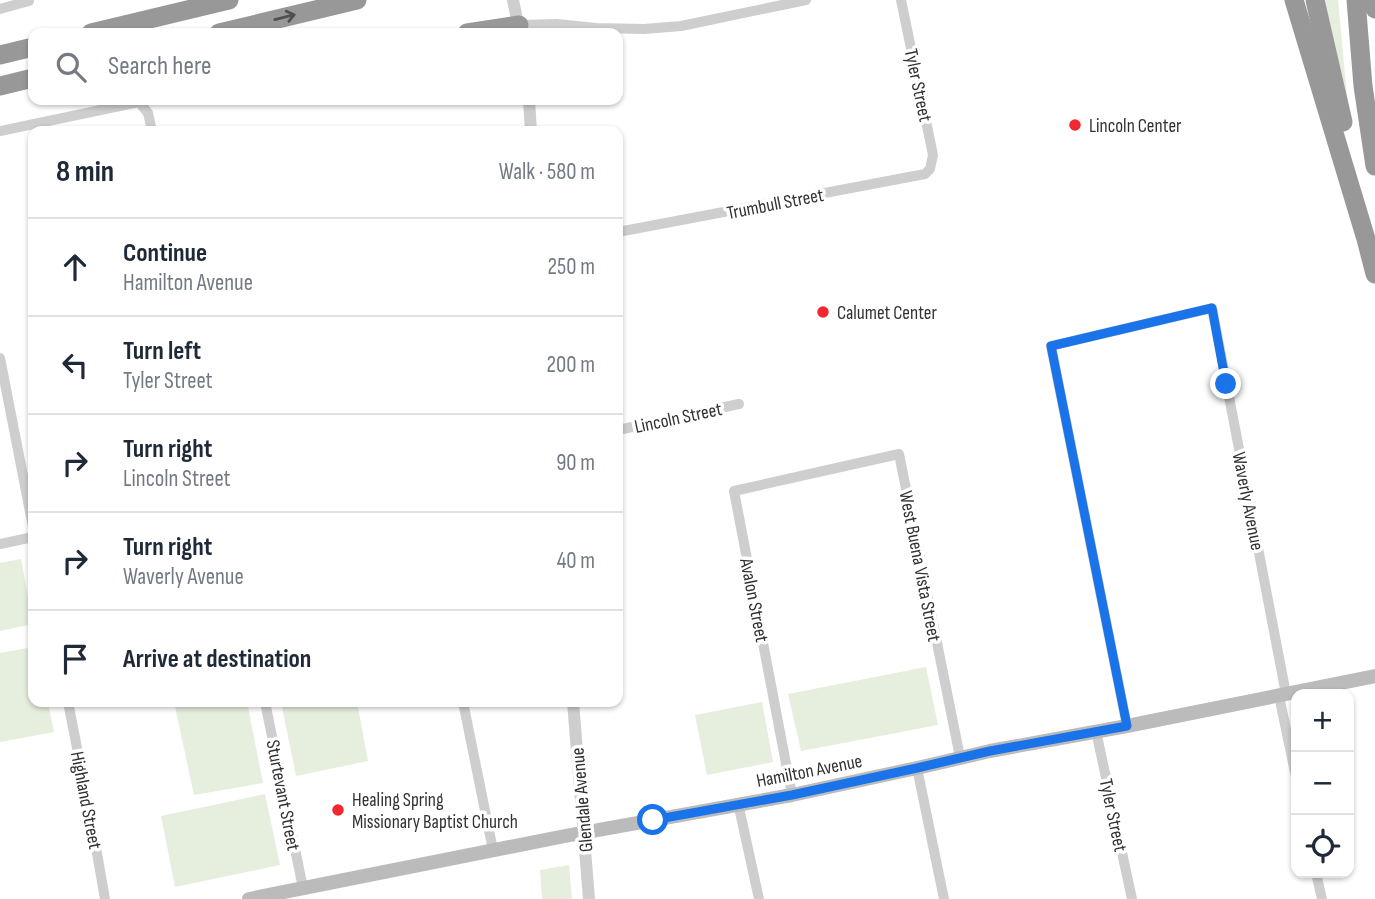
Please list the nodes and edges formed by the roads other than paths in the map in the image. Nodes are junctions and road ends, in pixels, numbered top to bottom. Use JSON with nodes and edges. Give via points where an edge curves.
{"nodes":[{"id":1,"x":168,"y":0,"type":"edge"},
{"id":2,"x":229,"y":0,"type":"edge"},
{"id":3,"x":357,"y":0,"type":"edge"},
{"id":4,"x":513,"y":0,"type":"edge"},
{"id":5,"x":806,"y":0,"type":"edge"},
{"id":6,"x":901,"y":0,"type":"edge"},
{"id":7,"x":1294,"y":0,"type":"edge"},
{"id":8,"x":1315,"y":0,"type":"edge"},
{"id":9,"x":1356,"y":0,"type":"edge"},
{"id":10,"x":1371,"y":0,"type":"edge"},
{"id":11,"x":29,"y":1,"type":"edge"},
{"id":12,"x":0,"y":9,"type":"edge"},
{"id":13,"x":1375,"y":9,"type":"edge"},
{"id":14,"x":115,"y":27,"type":"junction"},
{"id":15,"x":111,"y":28,"type":"edge"},
{"id":16,"x":240,"y":28,"type":"edge"},
{"id":17,"x":519,"y":28,"type":"edge"},
{"id":18,"x":527,"y":28,"type":"edge"},
{"id":19,"x":596,"y":28,"type":"edge"},
{"id":20,"x":623,"y":29,"type":"edge"},
{"id":21,"x":28,"y":48,"type":"edge"},
{"id":22,"x":0,"y":55,"type":"edge"},
{"id":23,"x":28,"y":79,"type":"edge"},
{"id":24,"x":0,"y":86,"type":"edge"},
{"id":25,"x":125,"y":105,"type":"edge"},
{"id":26,"x":141,"y":105,"type":"edge"},
{"id":27,"x":529,"y":105,"type":"edge"},
{"id":28,"x":151,"y":126,"type":"edge"},
{"id":29,"x":531,"y":126,"type":"edge"},
{"id":30,"x":0,"y":131,"type":"edge"},
{"id":31,"x":1375,"y":166,"type":"edge"},
{"id":32,"x":930,"y":169,"type":"joint"},
{"id":33,"x":623,"y":231,"type":"edge"},
{"id":34,"x":1375,"y":241,"type":"edge"},
{"id":35,"x":1375,"y":274,"type":"edge"},
{"id":36,"x":0,"y":358,"type":"edge"},
{"id":37,"x":739,"y":404,"type":"dead end"},
{"id":38,"x":623,"y":429,"type":"edge"},
{"id":39,"x":819,"y":472,"type":"joint"},
{"id":40,"x":28,"y":501,"type":"edge"},
{"id":41,"x":28,"y":538,"type":"edge"},
{"id":42,"x":0,"y":544,"type":"edge"},
{"id":43,"x":1375,"y":676,"type":"edge"},
{"id":44,"x":1282,"y":695,"type":"junction"},
{"id":45,"x":69,"y":707,"type":"edge"},
{"id":46,"x":266,"y":707,"type":"edge"},
{"id":47,"x":464,"y":707,"type":"edge"},
{"id":48,"x":573,"y":707,"type":"edge"},
{"id":49,"x":1127,"y":726,"type":"junction"},
{"id":50,"x":1096,"y":731,"type":"junction"},
{"id":51,"x":1292,"y":752,"type":"edge"},
{"id":52,"x":960,"y":757,"type":"junction"},
{"id":53,"x":917,"y":768,"type":"junction"},
{"id":54,"x":792,"y":795,"type":"junction"},
{"id":55,"x":738,"y":803,"type":"junction"},
{"id":56,"x":584,"y":832,"type":"junction"},
{"id":57,"x":494,"y":850,"type":"junction"},
{"id":58,"x":1317,"y":878,"type":"edge"},
{"id":59,"x":303,"y":888,"type":"junction"},
{"id":60,"x":105,"y":899,"type":"edge"},
{"id":61,"x":250,"y":899,"type":"edge"},
{"id":62,"x":589,"y":899,"type":"edge"},
{"id":63,"x":759,"y":899,"type":"edge"},
{"id":64,"x":944,"y":899,"type":"edge"},
{"id":65,"x":1132,"y":899,"type":"edge"},
{"id":66,"x":1322,"y":899,"type":"edge"}],
"edges":[{"from":1,"to":14,"type":"highway"},
{"from":2,"to":14,"type":"highway"},
{"from":16,"to":3,"type":"highway","one_way":true},
{"from":4,"to":17,"type":"street"},
{"from":5,"to":20,"type":"street","via":[[681,26]]},
{"from":6,"to":32,"type":"street","name":"Tyler Street","via":[[933,155]]},
{"from":7,"to":35,"type":"highway"},
{"from":8,"to":34,"type":"highway"},
{"from":9,"to":31,"type":"highway"},
{"from":10,"to":13,"type":"highway"},
{"from":11,"to":12,"type":"street"},
{"from":14,"to":15,"type":"highway"},
{"from":18,"to":19,"type":"street","via":[[557,24]]},
{"from":21,"to":22,"type":"highway"},
{"from":23,"to":24,"type":"highway"},
{"from":25,"to":30,"type":"street"},
{"from":26,"to":28,"type":"street"},
{"from":27,"to":29,"type":"street"},
{"from":32,"to":33,"type":"street","name":"Trumbull Street","via":[[919,176]]},
{"from":36,"to":40,"type":"street"},
{"from":37,"to":38,"type":"street","name":"Lincoln Street"},
{"from":39,"to":52,"type":"street","name":"West Buena Vista Street","via":[[899,454]]},
{"from":39,"to":54,"type":"street","name":"Avalon Street","via":[[734,491]]},
{"from":41,"to":42,"type":"street"},
{"from":43,"to":44,"type":"main road","name":"Hamilton Avenue"},
{"from":44,"to":49,"type":"main road","name":"Hamilton Avenue"},
{"from":44,"to":49,"type":"street","name":"Waverly Avenue","via":[[1212,308],[1051,346]]},
{"from":44,"to":51,"type":"street","name":"Waverly Avenue"},
{"from":45,"to":60,"type":"street","name":"Highland Street"},
{"from":46,"to":59,"type":"street","name":"Sturtevant Street"},
{"from":47,"to":57,"type":"street"},
{"from":48,"to":56,"type":"street","name":"Glendale Avenue"},
{"from":49,"to":50,"type":"main road","name":"Hamilton Avenue"},
{"from":50,"to":52,"type":"main road","name":"Hamilton Avenue"},
{"from":50,"to":65,"type":"street","name":"Tyler Street"},
{"from":52,"to":53,"type":"main road","name":"Hamilton Avenue"},
{"from":53,"to":54,"type":"main road","name":"Hamilton Avenue"},
{"from":53,"to":64,"type":"street"},
{"from":54,"to":55,"type":"main road","name":"Hamilton Avenue"},
{"from":55,"to":56,"type":"main road","name":"Hamilton Avenue"},
{"from":55,"to":63,"type":"street"},
{"from":56,"to":57,"type":"main road","name":"Hamilton Avenue"},
{"from":56,"to":62,"type":"street","name":"Glendale Avenue"},
{"from":57,"to":59,"type":"main road","name":"Hamilton Avenue"},
{"from":58,"to":66,"type":"street"},
{"from":59,"to":61,"type":"main road","name":"Hamilton Avenue"}]}
